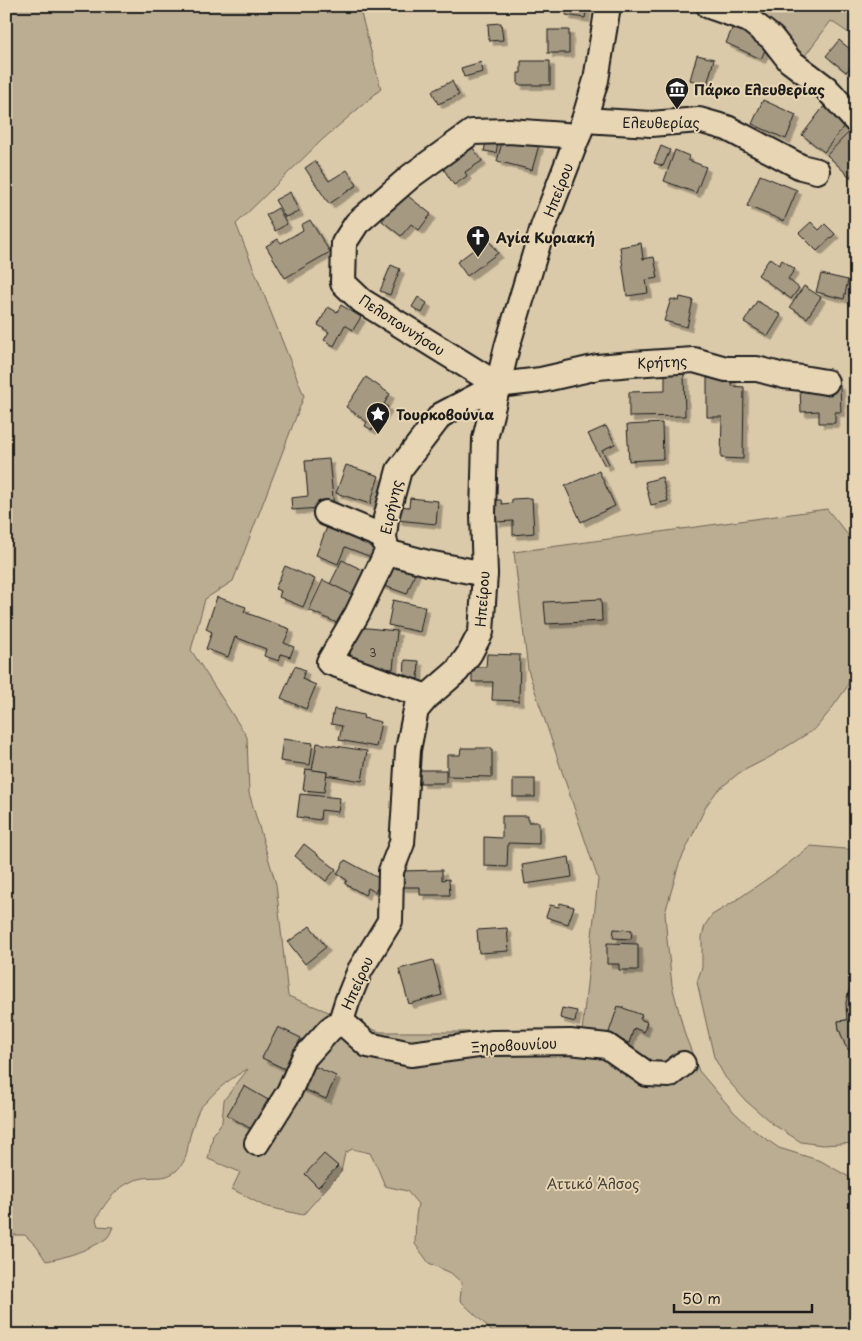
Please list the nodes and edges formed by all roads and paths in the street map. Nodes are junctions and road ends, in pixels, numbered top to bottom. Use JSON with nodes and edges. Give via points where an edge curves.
{"nodes":[{"id":1,"x":608,"y":6,"type":"edge"},
{"id":2,"x":709,"y":6,"type":"edge"},
{"id":3,"x":856,"y":121,"type":"edge"},
{"id":4,"x":581,"y":128,"type":"junction"},
{"id":5,"x":817,"y":171,"type":"dead end"},
{"id":6,"x":826,"y":382,"type":"dead end"},
{"id":7,"x":498,"y":386,"type":"junction"},
{"id":8,"x":326,"y":513,"type":"dead end"},
{"id":9,"x":385,"y":545,"type":"junction"},
{"id":10,"x":485,"y":574,"type":"junction"},
{"id":11,"x":427,"y":697,"type":"junction"},
{"id":12,"x":342,"y":1021,"type":"junction"},
{"id":13,"x":684,"y":1064,"type":"dead end"},
{"id":14,"x":257,"y":1143,"type":"dead end"}],
"edges":[{"from":1,"to":4,"type":"street","name":"Ηπείρου","via":[[596,80]]},
{"from":2,"to":3,"type":"street","via":[[749,20],[772,38],[790,61],[826,88]]},
{"from":4,"to":5,"type":"street","name":"Ελευθερίας","via":[[698,120],[727,128],[801,167]]},
{"from":4,"to":7,"type":"street","name":"Ηπείρου","via":[[544,227]]},
{"from":4,"to":7,"type":"street","name":"Πελοποννήσου","via":[[472,132],[411,176],[356,223],[344,242],[343,283],[362,301]]},
{"from":6,"to":7,"type":"street","name":"Κρήτης","via":[[757,369],[726,369],[694,360],[598,367]]},
{"from":7,"to":9,"type":"street","name":"Ειρήνης","via":[[441,416],[399,470],[386,518]]},
{"from":7,"to":10,"type":"street","name":"Ηπείρου","via":[[485,439]]},
{"from":8,"to":9,"type":"street"},
{"from":9,"to":10,"type":"street","via":[[428,563]]},
{"from":9,"to":11,"type":"street","name":"Ειρήνης","via":[[357,614],[329,662]]},
{"from":10,"to":11,"type":"street","name":"Ηπείρου","via":[[481,632],[457,671]]},
{"from":11,"to":12,"type":"street","name":"Ηπείρου","via":[[416,710],[408,750],[402,843],[391,871],[390,920],[360,970]]},
{"from":12,"to":13,"type":"street","name":"Ξηροβουνίου","via":[[368,1045],[411,1054],[493,1043],[570,1042],[607,1046],[647,1074],[669,1075]]},
{"from":12,"to":14,"type":"street","name":"Ηπείρου","via":[[330,1029],[304,1058],[289,1092]]}]}
